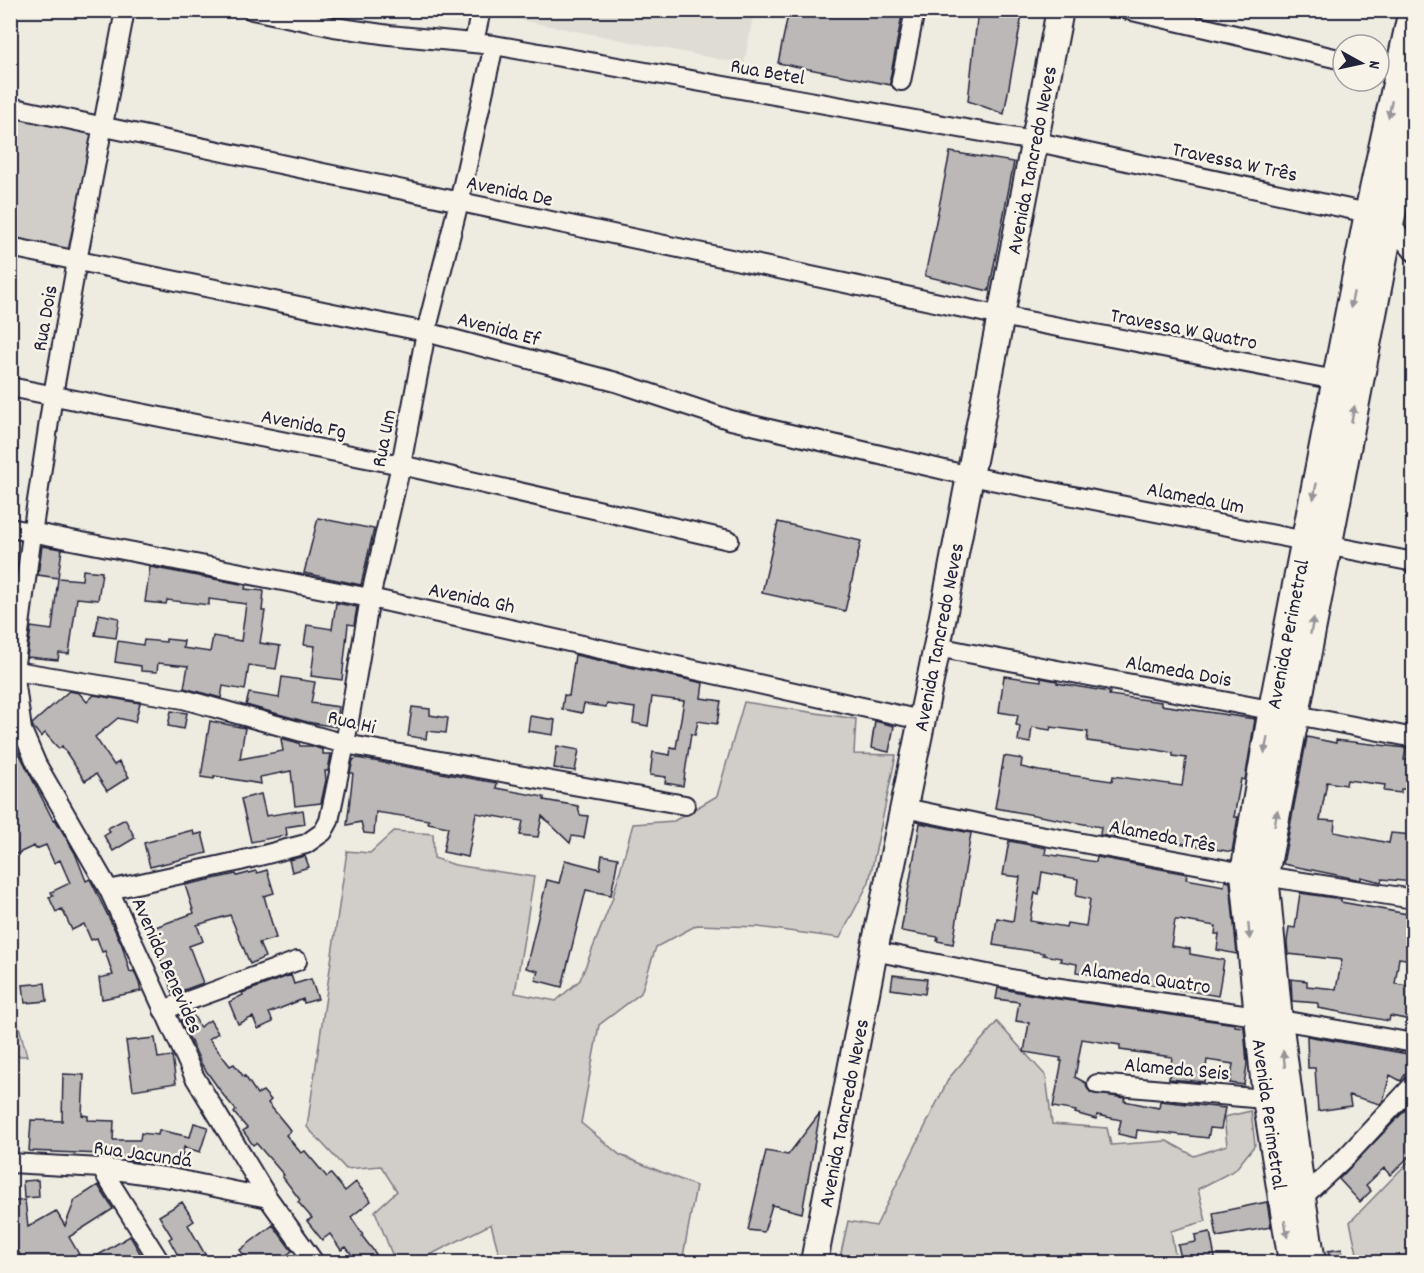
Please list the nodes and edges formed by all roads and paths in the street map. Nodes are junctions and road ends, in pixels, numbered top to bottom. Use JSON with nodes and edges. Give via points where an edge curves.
{"nodes":[{"id":1,"x":125,"y":10,"type":"edge"},
{"id":2,"x":252,"y":10,"type":"edge"},
{"id":3,"x":481,"y":10,"type":"edge"},
{"id":4,"x":915,"y":10,"type":"edge"},
{"id":5,"x":1060,"y":10,"type":"edge"},
{"id":6,"x":1128,"y":10,"type":"edge"},
{"id":7,"x":1412,"y":10,"type":"edge"},
{"id":8,"x":474,"y":42,"type":"junction"},
{"id":9,"x":494,"y":45,"type":"junction"},
{"id":10,"x":1331,"y":57,"type":"edge"},
{"id":11,"x":1397,"y":72,"type":"edge"},
{"id":12,"x":901,"y":81,"type":"dead end"},
{"id":13,"x":1413,"y":101,"type":"edge"},
{"id":14,"x":10,"y":106,"type":"edge"},
{"id":15,"x":103,"y":125,"type":"junction"},
{"id":16,"x":1034,"y":141,"type":"junction"},
{"id":17,"x":459,"y":202,"type":"junction"},
{"id":18,"x":1379,"y":219,"type":"junction"},
{"id":19,"x":10,"y":247,"type":"edge"},
{"id":20,"x":1413,"y":252,"type":"edge"},
{"id":21,"x":77,"y":261,"type":"junction"},
{"id":22,"x":1002,"y":316,"type":"junction"},
{"id":23,"x":426,"y":332,"type":"junction"},
{"id":24,"x":1348,"y":382,"type":"junction"},
{"id":25,"x":10,"y":387,"type":"edge"},
{"id":26,"x":53,"y":395,"type":"junction"},
{"id":27,"x":400,"y":465,"type":"junction"},
{"id":28,"x":970,"y":476,"type":"junction"},
{"id":29,"x":10,"y":528,"type":"edge"},
{"id":30,"x":32,"y":534,"type":"junction"},
{"id":31,"x":729,"y":540,"type":"dead end"},
{"id":32,"x":1316,"y":544,"type":"junction"},
{"id":33,"x":1413,"y":562,"type":"edge"},
{"id":34,"x":370,"y":598,"type":"junction"},
{"id":35,"x":937,"y":647,"type":"junction"},
{"id":36,"x":12,"y":671,"type":"edge"},
{"id":37,"x":1284,"y":712,"type":"junction"},
{"id":38,"x":921,"y":720,"type":"junction"},
{"id":39,"x":1413,"y":738,"type":"edge"},
{"id":40,"x":345,"y":744,"type":"junction"},
{"id":41,"x":685,"y":805,"type":"dead end"},
{"id":42,"x":905,"y":808,"type":"junction"},
{"id":43,"x":1254,"y":874,"type":"junction"},
{"id":44,"x":109,"y":890,"type":"junction"},
{"id":45,"x":1413,"y":899,"type":"edge"},
{"id":46,"x":874,"y":951,"type":"junction"},
{"id":47,"x":297,"y":961,"type":"dead end"},
{"id":48,"x":163,"y":1010,"type":"junction"},
{"id":49,"x":1268,"y":1018,"type":"junction"},
{"id":50,"x":1413,"y":1043,"type":"edge"},
{"id":51,"x":1097,"y":1084,"type":"dead end"},
{"id":52,"x":1413,"y":1084,"type":"edge"},
{"id":53,"x":1278,"y":1100,"type":"junction"},
{"id":54,"x":1285,"y":1153,"type":"junction"},
{"id":55,"x":10,"y":1163,"type":"edge"},
{"id":56,"x":101,"y":1168,"type":"junction"},
{"id":57,"x":268,"y":1198,"type":"junction"},
{"id":58,"x":1302,"y":1198,"type":"junction"},
{"id":59,"x":160,"y":1263,"type":"edge"},
{"id":60,"x":314,"y":1263,"type":"edge"},
{"id":61,"x":814,"y":1263,"type":"edge"},
{"id":62,"x":1292,"y":1263,"type":"edge"},
{"id":63,"x":1312,"y":1263,"type":"edge"}],
"edges":[{"from":1,"to":15,"type":"street","name":"Rua Dois"},
{"from":2,"to":8,"type":"street","name":"Rua Betel","via":[[389,35]]},
{"from":3,"to":8,"type":"street"},
{"from":4,"to":12,"type":"street"},
{"from":5,"to":16,"type":"street","name":"Avenida Tancredo Neves"},
{"from":6,"to":10,"type":"street"},
{"from":7,"to":11,"type":"street","name":"Avenida Perimetral"},
{"from":8,"to":9,"type":"street","name":"Rua Betel"},
{"from":9,"to":16,"type":"street","name":"Rua Betel"},
{"from":9,"to":17,"type":"street","name":"Rua Um"},
{"from":11,"to":18,"type":"street","name":"Avenida Perimetral","one_way":true},
{"from":13,"to":18,"type":"street","name":"Avenida Perimetral"},
{"from":14,"to":15,"type":"street","name":"Avenida De"},
{"from":15,"to":17,"type":"street","name":"Avenida De"},
{"from":15,"to":21,"type":"street","name":"Rua Dois"},
{"from":16,"to":18,"type":"street","name":"Travessa W Três"},
{"from":16,"to":22,"type":"street","name":"Avenida Tancredo Neves"},
{"from":17,"to":22,"type":"street","name":"Avenida De"},
{"from":17,"to":23,"type":"street","name":"Rua Um"},
{"from":18,"to":20,"type":"street"},
{"from":18,"to":24,"type":"street","name":"Avenida Perimetral"},
{"from":19,"to":21,"type":"street","name":"Avenida Ef"},
{"from":21,"to":23,"type":"street","name":"Avenida Ef"},
{"from":21,"to":26,"type":"street","name":"Rua Dois"},
{"from":22,"to":24,"type":"street","name":"Travessa W Quatro"},
{"from":22,"to":28,"type":"street","name":"Avenida Tancredo Neves"},
{"from":23,"to":27,"type":"street","name":"Rua Um"},
{"from":23,"to":28,"type":"street","name":"Avenida Ef","via":[[616,382],[731,420]]},
{"from":24,"to":32,"type":"street","name":"Avenida Perimetral"},
{"from":25,"to":26,"type":"street","name":"Avenida Fg"},
{"from":26,"to":27,"type":"street","name":"Avenida Fg"},
{"from":26,"to":30,"type":"street","name":"Rua Dois"},
{"from":27,"to":31,"type":"street","name":"Avenida Fg"},
{"from":27,"to":34,"type":"street","name":"Rua Um"},
{"from":28,"to":32,"type":"street","name":"Alameda Um"},
{"from":28,"to":35,"type":"street","name":"Avenida Tancredo Neves"},
{"from":29,"to":30,"type":"street","name":"Avenida Gh"},
{"from":30,"to":34,"type":"street","name":"Avenida Gh"},
{"from":30,"to":36,"type":"street","name":"Rua Dois"},
{"from":32,"to":33,"type":"street","name":"Alameda Um"},
{"from":32,"to":37,"type":"street","name":"Avenida Perimetral"},
{"from":34,"to":38,"type":"street","name":"Avenida Gh"},
{"from":34,"to":40,"type":"street","name":"Rua Um"},
{"from":35,"to":37,"type":"street","name":"Alameda Dois"},
{"from":35,"to":38,"type":"street","name":"Avenida Tancredo Neves"},
{"from":36,"to":40,"type":"street","name":"Rua Hi","via":[[183,699]]},
{"from":36,"to":44,"type":"street","name":"Avenida Benevides","via":[[22,730],[37,765]]},
{"from":37,"to":39,"type":"street","name":"Alameda Dois"},
{"from":37,"to":43,"type":"street","name":"Avenida Perimetral"},
{"from":38,"to":42,"type":"street","name":"Avenida Tancredo Neves"},
{"from":40,"to":41,"type":"street","name":"Rua Hi"},
{"from":40,"to":44,"type":"street","name":"Rua Um","via":[[329,821],[323,832],[306,844]]},
{"from":42,"to":43,"type":"street","name":"Alameda Três"},
{"from":42,"to":46,"type":"street","name":"Avenida Tancredo Neves"},
{"from":43,"to":45,"type":"street","name":"Alameda Três"},
{"from":43,"to":49,"type":"street","name":"Avenida Perimetral"},
{"from":44,"to":48,"type":"street","name":"Avenida Benevides"},
{"from":46,"to":49,"type":"street","name":"Alameda Quatro","via":[[1046,986]]},
{"from":46,"to":61,"type":"street","name":"Avenida Tancredo Neves"},
{"from":47,"to":48,"type":"street"},
{"from":48,"to":57,"type":"street","name":"Avenida Benevides","via":[[194,1076]]},
{"from":49,"to":50,"type":"street","name":"Alameda Quatro"},
{"from":49,"to":53,"type":"street","name":"Avenida Perimetral"},
{"from":51,"to":53,"type":"street","name":"Alameda Seis"},
{"from":52,"to":58,"type":"street"},
{"from":53,"to":54,"type":"street","name":"Avenida Perimetral"},
{"from":54,"to":58,"type":"street","name":"Avenida Perimetral"},
{"from":54,"to":62,"type":"street","name":"Avenida Perimetral","one_way":true},
{"from":55,"to":56,"type":"street","name":"Rua Jacundá"},
{"from":56,"to":57,"type":"street","name":"Rua Jacundá"},
{"from":56,"to":59,"type":"street"},
{"from":57,"to":60,"type":"street","name":"Avenida Benevides"},
{"from":58,"to":63,"type":"street","name":"Avenida Perimetral"}]}
